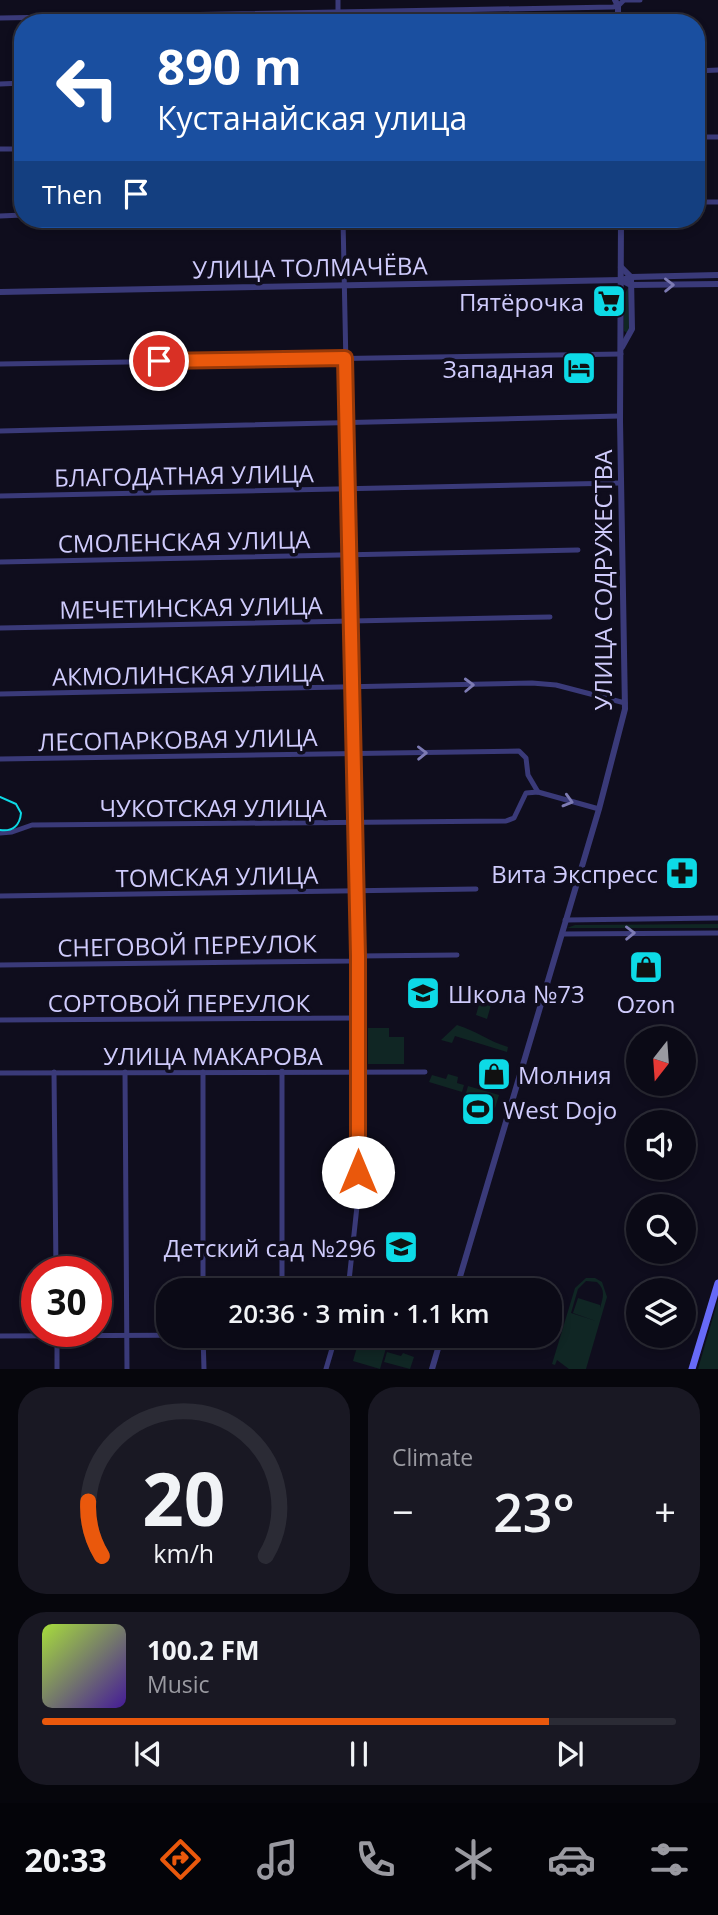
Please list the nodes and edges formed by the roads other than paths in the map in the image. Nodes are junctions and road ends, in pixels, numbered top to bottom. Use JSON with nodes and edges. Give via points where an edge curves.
{"nodes":[{"id":1,"x":338,"y":0,"type":"edge"},
{"id":2,"x":640,"y":0,"type":"edge"},
{"id":3,"x":616,"y":3,"type":"edge"},
{"id":4,"x":338,"y":12,"type":"junction"},
{"id":5,"x":225,"y":14,"type":"edge"},
{"id":6,"x":343,"y":228,"type":"edge"},
{"id":7,"x":621,"y":228,"type":"edge"},
{"id":8,"x":621,"y":267,"type":"junction"},
{"id":9,"x":718,"y":275,"type":"edge"},
{"id":10,"x":631,"y":277,"type":"junction"},
{"id":11,"x":621,"y":280,"type":"junction"},
{"id":12,"x":718,"y":284,"type":"edge"},
{"id":13,"x":631,"y":285,"type":"junction"},
{"id":14,"x":344,"y":286,"type":"junction"},
{"id":15,"x":0,"y":292,"type":"edge"},
{"id":16,"x":621,"y":352,"type":"junction"},
{"id":17,"x":345,"y":358,"type":"junction"},
{"id":18,"x":0,"y":363,"type":"edge"},
{"id":19,"x":620,"y":416,"type":"junction"},
{"id":20,"x":346,"y":423,"type":"junction"},
{"id":21,"x":0,"y":431,"type":"edge"},
{"id":22,"x":621,"y":483,"type":"junction"},
{"id":23,"x":348,"y":489,"type":"junction"},
{"id":24,"x":0,"y":496,"type":"edge"},
{"id":25,"x":578,"y":550,"type":"dead end"},
{"id":26,"x":349,"y":555,"type":"junction"},
{"id":27,"x":0,"y":562,"type":"edge"},
{"id":28,"x":550,"y":617,"type":"dead end"},
{"id":29,"x":350,"y":622,"type":"junction"},
{"id":30,"x":0,"y":628,"type":"edge"},
{"id":31,"x":351,"y":688,"type":"junction"},
{"id":32,"x":0,"y":694,"type":"edge"},
{"id":33,"x":625,"y":703,"type":"junction"},
{"id":34,"x":354,"y":754,"type":"junction"},
{"id":35,"x":0,"y":759,"type":"edge"},
{"id":36,"x":538,"y":792,"type":"junction"},
{"id":37,"x":599,"y":809,"type":"junction"},
{"id":38,"x":355,"y":823,"type":"junction"},
{"id":39,"x":0,"y":833,"type":"edge"},
{"id":40,"x":476,"y":889,"type":"dead end"},
{"id":41,"x":357,"y":892,"type":"junction"},
{"id":42,"x":0,"y":896,"type":"edge"},
{"id":43,"x":718,"y":918,"type":"edge"},
{"id":44,"x":565,"y":920,"type":"junction"},
{"id":45,"x":718,"y":933,"type":"edge"},
{"id":46,"x":562,"y":934,"type":"junction"},
{"id":47,"x":457,"y":955,"type":"dead end"},
{"id":48,"x":358,"y":956,"type":"junction"},
{"id":49,"x":0,"y":965,"type":"edge"},
{"id":50,"x":358,"y":1018,"type":"junction"},
{"id":51,"x":0,"y":1020,"type":"edge"},
{"id":52,"x":54,"y":1072,"type":"junction"},
{"id":53,"x":125,"y":1072,"type":"junction"},
{"id":54,"x":203,"y":1072,"type":"junction"},
{"id":55,"x":282,"y":1072,"type":"junction"},
{"id":56,"x":358,"y":1072,"type":"junction"},
{"id":57,"x":425,"y":1072,"type":"dead end"},
{"id":58,"x":0,"y":1073,"type":"edge"},
{"id":59,"x":56,"y":1256,"type":"edge"},
{"id":60,"x":203,"y":1278,"type":"edge"},
{"id":61,"x":282,"y":1278,"type":"edge"},
{"id":62,"x":349,"y":1278,"type":"edge"},
{"id":63,"x":460,"y":1278,"type":"edge"},
{"id":64,"x":718,"y":1283,"type":"edge"},
{"id":65,"x":21,"y":1335,"type":"edge"},
{"id":66,"x":112,"y":1335,"type":"edge"},
{"id":67,"x":126,"y":1335,"type":"junction"},
{"id":68,"x":156,"y":1335,"type":"edge"},
{"id":69,"x":0,"y":1336,"type":"edge"},
{"id":70,"x":57,"y":1347,"type":"edge"},
{"id":71,"x":203,"y":1348,"type":"edge"},
{"id":72,"x":332,"y":1348,"type":"edge"},
{"id":73,"x":438,"y":1348,"type":"edge"},
{"id":74,"x":57,"y":1369,"type":"edge"},
{"id":75,"x":127,"y":1369,"type":"edge"},
{"id":76,"x":204,"y":1369,"type":"edge"},
{"id":77,"x":326,"y":1369,"type":"edge"},
{"id":78,"x":432,"y":1369,"type":"edge"},
{"id":79,"x":692,"y":1369,"type":"edge"}],
"edges":[{"from":1,"to":4,"type":"street"},
{"from":2,"to":3,"type":"street"},
{"from":3,"to":4,"type":"street"},
{"from":4,"to":5,"type":"street"},
{"from":6,"to":14,"type":"street"},
{"from":7,"to":8,"type":"street","name":"УЛИЦА СОДРУЖЕСТВА"},
{"from":8,"to":10,"type":"street"},
{"from":8,"to":11,"type":"street","name":"УЛИЦА СОДРУЖЕСТВА"},
{"from":9,"to":10,"type":"street","name":"УЛИЦА ТОЛМАЧЁВА"},
{"from":10,"to":11,"type":"street","name":"УЛИЦА ТОЛМАЧЁВА"},
{"from":10,"to":13,"type":"street","name":"УЛИЦА СОДРУЖЕСТВА"},
{"from":11,"to":13,"type":"street","name":"УЛИЦА ТОЛМАЧЁВА"},
{"from":11,"to":14,"type":"street","name":"УЛИЦА ТОЛМАЧЁВА"},
{"from":11,"to":16,"type":"street","name":"УЛИЦА СОДРУЖЕСТВА"},
{"from":13,"to":12,"type":"street","name":"УЛИЦА ТОЛМАЧЁВА","one_way":true},
{"from":13,"to":16,"type":"street","name":"УЛИЦА СОДРУЖЕСТВА","via":[[632,329]]},
{"from":14,"to":15,"type":"street","name":"УЛИЦА ТОЛМАЧЁВА"},
{"from":14,"to":17,"type":"street"},
{"from":16,"to":17,"type":"street"},
{"from":16,"to":19,"type":"street","name":"УЛИЦА СОДРУЖЕСТВА"},
{"from":17,"to":18,"type":"street"},
{"from":17,"to":20,"type":"street"},
{"from":19,"to":20,"type":"street"},
{"from":19,"to":22,"type":"street","name":"УЛИЦА СОДРУЖЕСТВА"},
{"from":20,"to":21,"type":"street"},
{"from":20,"to":23,"type":"street"},
{"from":22,"to":23,"type":"street","name":"БЛАГОДАТНАЯ УЛИЦА"},
{"from":22,"to":33,"type":"street","name":"УЛИЦА СОДРУЖЕСТВА"},
{"from":23,"to":24,"type":"street","name":"БЛАГОДАТНАЯ УЛИЦА"},
{"from":23,"to":26,"type":"street"},
{"from":25,"to":26,"type":"street","name":"СМОЛЕНСКАЯ УЛИЦА"},
{"from":26,"to":27,"type":"street","name":"СМОЛЕНСКАЯ УЛИЦА"},
{"from":26,"to":29,"type":"street"},
{"from":28,"to":29,"type":"street","name":"МЕЧЕТИНСКАЯ УЛИЦА"},
{"from":29,"to":30,"type":"street","name":"МЕЧЕТИНСКАЯ УЛИЦА"},
{"from":29,"to":31,"type":"street"},
{"from":31,"to":32,"type":"street","name":"АКМОЛИНСКАЯ УЛИЦА"},
{"from":31,"to":33,"type":"street","name":"АКМОЛИНСКАЯ УЛИЦА","one_way":true,"via":[[556,685]]},
{"from":31,"to":34,"type":"street"},
{"from":33,"to":37,"type":"street","name":"УЛИЦА СОДРУЖЕСТВА"},
{"from":34,"to":35,"type":"street","name":"ЛЕСОПАРКОВАЯ УЛИЦА"},
{"from":34,"to":36,"type":"street","name":"ЛЕСОПАРКОВАЯ УЛИЦА","one_way":true,"via":[[519,751]]},
{"from":34,"to":38,"type":"street"},
{"from":36,"to":37,"type":"street","one_way":true},
{"from":36,"to":38,"type":"street","name":"ЧУКОТСКАЯ УЛИЦА","via":[[526,793],[514,818],[506,821]]},
{"from":37,"to":44,"type":"street","name":"УЛИЦА СОДРУЖЕСТВА"},
{"from":38,"to":39,"type":"street","name":"ЧУКОТСКАЯ УЛИЦА","via":[[32,825]]},
{"from":38,"to":41,"type":"street"},
{"from":40,"to":41,"type":"street","name":"ТОМСКАЯ УЛИЦА"},
{"from":41,"to":42,"type":"street","name":"ТОМСКАЯ УЛИЦА"},
{"from":41,"to":48,"type":"street"},
{"from":43,"to":44,"type":"street"},
{"from":44,"to":46,"type":"street","name":"УЛИЦА СОДРУЖЕСТВА"},
{"from":46,"to":45,"type":"street","one_way":true},
{"from":46,"to":63,"type":"street","name":"УЛИЦА СОДРУЖЕСТВА"},
{"from":47,"to":48,"type":"street","name":"СНЕГОВОЙ ПЕРЕУЛОК"},
{"from":48,"to":49,"type":"street","name":"СНЕГОВОЙ ПЕРЕУЛОК","via":[[350,961]]},
{"from":48,"to":50,"type":"street"},
{"from":50,"to":51,"type":"street","name":"СОРТОВОЙ ПЕРЕУЛОК"},
{"from":50,"to":56,"type":"street"},
{"from":52,"to":53,"type":"street","name":"УЛИЦА МАКАРОВА"},
{"from":52,"to":58,"type":"street","name":"УЛИЦА МАКАРОВА"},
{"from":52,"to":59,"type":"street"},
{"from":53,"to":54,"type":"street","name":"УЛИЦА МАКАРОВА"},
{"from":53,"to":67,"type":"street"},
{"from":54,"to":55,"type":"street","name":"УЛИЦА МАКАРОВА"},
{"from":54,"to":60,"type":"street"},
{"from":55,"to":56,"type":"street","name":"УЛИЦА МАКАРОВА"},
{"from":55,"to":61,"type":"street"},
{"from":56,"to":57,"type":"street","name":"УЛИЦА МАКАРОВА"},
{"from":56,"to":62,"type":"street","via":[[358,1197]]},
{"from":64,"to":79,"type":"main road"},
{"from":65,"to":69,"type":"street"},
{"from":66,"to":67,"type":"street"},
{"from":67,"to":68,"type":"street"},
{"from":67,"to":75,"type":"street"},
{"from":70,"to":74,"type":"street"},
{"from":71,"to":76,"type":"street"},
{"from":72,"to":77,"type":"street"},
{"from":73,"to":78,"type":"street"}]}
